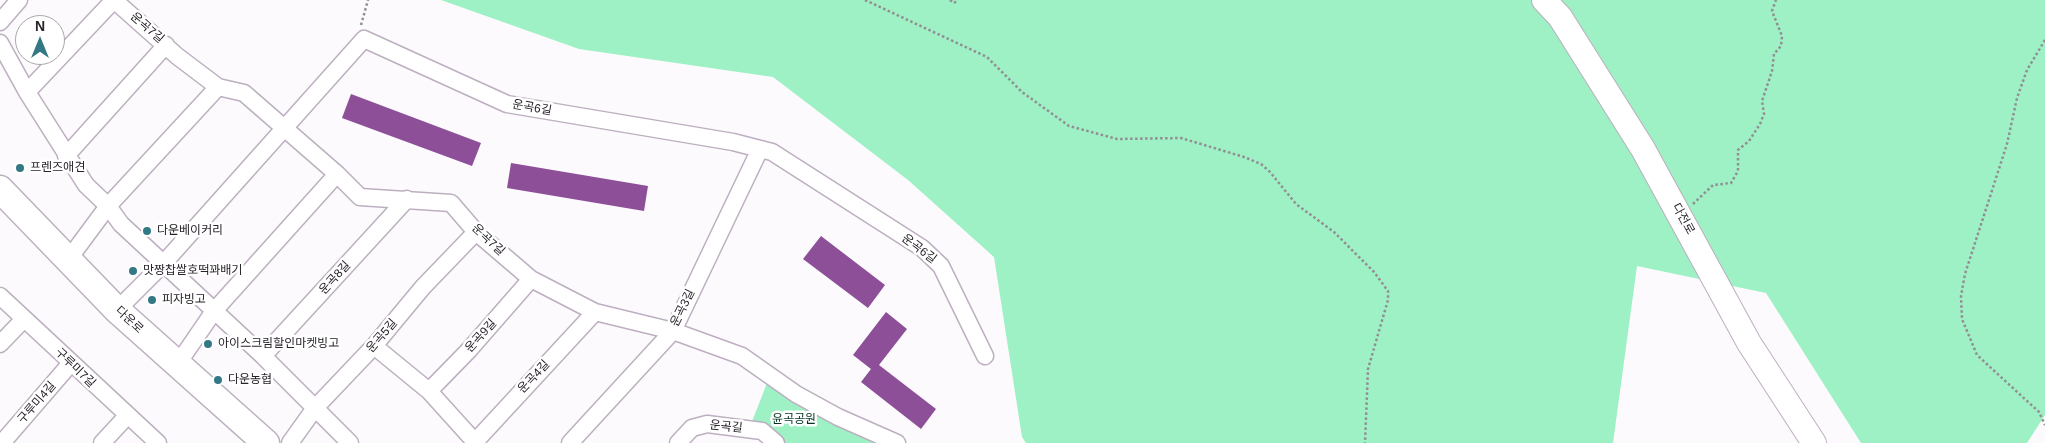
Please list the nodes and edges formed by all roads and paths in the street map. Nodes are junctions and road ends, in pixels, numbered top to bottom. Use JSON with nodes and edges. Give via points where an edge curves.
{"nodes":[{"id":1,"x":19,"y":0,"type":"edge"},
{"id":2,"x":114,"y":0,"type":"edge"},
{"id":3,"x":368,"y":0,"type":"edge"},
{"id":4,"x":865,"y":0,"type":"edge"},
{"id":5,"x":950,"y":0,"type":"edge"},
{"id":6,"x":958,"y":0,"type":"edge"},
{"id":7,"x":1544,"y":0,"type":"edge"},
{"id":8,"x":1776,"y":0,"type":"edge"},
{"id":9,"x":0,"y":22,"type":"edge"},
{"id":10,"x":2045,"y":40,"type":"edge"},
{"id":11,"x":0,"y":43,"type":"edge"},
{"id":12,"x":166,"y":45,"type":"junction"},
{"id":13,"x":358,"y":45,"type":"junction"},
{"id":14,"x":218,"y":87,"type":"junction"},
{"id":15,"x":27,"y":92,"type":"junction"},
{"id":16,"x":283,"y":127,"type":"junction"},
{"id":17,"x":760,"y":149,"type":"junction"},
{"id":18,"x":66,"y":156,"type":"junction"},
{"id":19,"x":337,"y":174,"type":"junction"},
{"id":20,"x":0,"y":189,"type":"edge"},
{"id":21,"x":407,"y":199,"type":"junction"},
{"id":22,"x":108,"y":206,"type":"junction"},
{"id":23,"x":1680,"y":213,"type":"junction"},
{"id":24,"x":476,"y":232,"type":"junction"},
{"id":25,"x":68,"y":260,"type":"junction"},
{"id":26,"x":163,"y":264,"type":"junction"},
{"id":27,"x":531,"y":279,"type":"junction"},
{"id":28,"x":0,"y":296,"type":"edge"},
{"id":29,"x":118,"y":310,"type":"junction"},
{"id":30,"x":214,"y":310,"type":"junction"},
{"id":31,"x":595,"y":312,"type":"junction"},
{"id":32,"x":24,"y":319,"type":"junction"},
{"id":33,"x":673,"y":331,"type":"junction"},
{"id":34,"x":0,"y":344,"type":"edge"},
{"id":35,"x":374,"y":346,"type":"junction"},
{"id":36,"x":263,"y":356,"type":"junction"},
{"id":37,"x":985,"y":356,"type":"dead end"},
{"id":38,"x":71,"y":363,"type":"junction"},
{"id":39,"x":178,"y":364,"type":"junction"},
{"id":40,"x":428,"y":391,"type":"junction"},
{"id":41,"x":316,"y":408,"type":"junction"},
{"id":42,"x":127,"y":416,"type":"junction"},
{"id":43,"x":2045,"y":425,"type":"edge"},
{"id":44,"x":2,"y":443,"type":"edge"},
{"id":45,"x":102,"y":443,"type":"edge"},
{"id":46,"x":158,"y":443,"type":"edge"},
{"id":47,"x":266,"y":443,"type":"edge"},
{"id":48,"x":290,"y":443,"type":"edge"},
{"id":49,"x":350,"y":443,"type":"edge"},
{"id":50,"x":475,"y":443,"type":"edge"},
{"id":51,"x":570,"y":443,"type":"edge"},
{"id":52,"x":678,"y":443,"type":"edge"},
{"id":53,"x":776,"y":443,"type":"edge"},
{"id":54,"x":897,"y":443,"type":"edge"},
{"id":55,"x":1366,"y":443,"type":"edge"},
{"id":56,"x":1814,"y":443,"type":"edge"}],
"edges":[{"from":1,"to":9,"type":"street"},
{"from":2,"to":12,"type":"street","name":"운곡7길"},
{"from":2,"to":15,"type":"street"},
{"from":3,"to":13,"type":"path"},
{"from":4,"to":55,"type":"path","via":[[987,57],[1022,92],[1069,126],[1117,139],[1181,138],[1261,164],[1296,204],[1334,232],[1374,272],[1388,291],[1368,369]]},
{"from":5,"to":6,"type":"path","via":[[954,3]]},
{"from":7,"to":23,"type":"main road","name":"다전로","via":[[1560,17]]},
{"from":8,"to":23,"type":"path","via":[[1772,11],[1782,36],[1781,46],[1774,54],[1762,101],[1764,114],[1760,124],[1749,141],[1738,150],[1738,171],[1731,183],[1713,185]]},
{"from":10,"to":43,"type":"path","via":[[2027,70],[2017,98],[2007,144],[1965,274],[1961,296],[1962,319],[1977,355],[2040,412]]},
{"from":11,"to":15,"type":"street"},
{"from":12,"to":14,"type":"street","name":"운곡7길"},
{"from":12,"to":18,"type":"street"},
{"from":13,"to":16,"type":"street"},
{"from":13,"to":17,"type":"street","name":"운곡6길","via":[[364,39],[507,104]]},
{"from":14,"to":16,"type":"street","name":"운곡7길","via":[[244,93]]},
{"from":14,"to":22,"type":"street"},
{"from":15,"to":18,"type":"street"},
{"from":16,"to":19,"type":"street","name":"운곡7길"},
{"from":16,"to":26,"type":"street"},
{"from":17,"to":33,"type":"street","name":"운곡3길"},
{"from":17,"to":37,"type":"street","name":"운곡6길","via":[[772,152],[922,248],[941,266]]},
{"from":18,"to":22,"type":"street","via":[[86,185]]},
{"from":19,"to":21,"type":"street","name":"운곡7길","via":[[360,197]]},
{"from":19,"to":30,"type":"street"},
{"from":20,"to":25,"type":"main road","name":"다운로"},
{"from":21,"to":24,"type":"street","name":"운곡7길","via":[[451,202]]},
{"from":21,"to":36,"type":"street","name":"운곡8길"},
{"from":22,"to":25,"type":"street"},
{"from":22,"to":26,"type":"street","via":[[121,224]]},
{"from":23,"to":56,"type":"main road","name":"다전로","via":[[1749,343]]},
{"from":24,"to":27,"type":"street","name":"운곡7길"},
{"from":24,"to":35,"type":"street","name":"운곡5길","via":[[423,287]]},
{"from":25,"to":29,"type":"main road","name":"다운로"},
{"from":26,"to":29,"type":"street"},
{"from":26,"to":30,"type":"street"},
{"from":27,"to":31,"type":"street","name":"운곡7길"},
{"from":27,"to":40,"type":"street","name":"운곡9길"},
{"from":28,"to":32,"type":"street","name":"구루미7길"},
{"from":29,"to":39,"type":"main road","name":"다운로"},
{"from":30,"to":36,"type":"street"},
{"from":30,"to":39,"type":"street"},
{"from":31,"to":33,"type":"street","name":"운곡7길"},
{"from":31,"to":50,"type":"street","name":"운곡4길"},
{"from":32,"to":34,"type":"street"},
{"from":32,"to":38,"type":"street","name":"구루미7길"},
{"from":33,"to":51,"type":"street","name":"운곡3길"},
{"from":33,"to":54,"type":"street","name":"운곡7길","via":[[742,356],[796,394]]},
{"from":35,"to":40,"type":"street"},
{"from":35,"to":41,"type":"street","name":"운곡5길"},
{"from":36,"to":41,"type":"street"},
{"from":38,"to":42,"type":"street","name":"구루미7길"},
{"from":38,"to":44,"type":"street","name":"구루미4길"},
{"from":39,"to":47,"type":"main road","name":"다운로"},
{"from":40,"to":50,"type":"street"},
{"from":41,"to":48,"type":"street","name":"운곡5길"},
{"from":41,"to":49,"type":"street"},
{"from":42,"to":45,"type":"street"},
{"from":42,"to":46,"type":"street","name":"구루미7길"},
{"from":52,"to":53,"type":"street","name":"운곡길","via":[[692,428],[708,424],[762,431]]}]}
